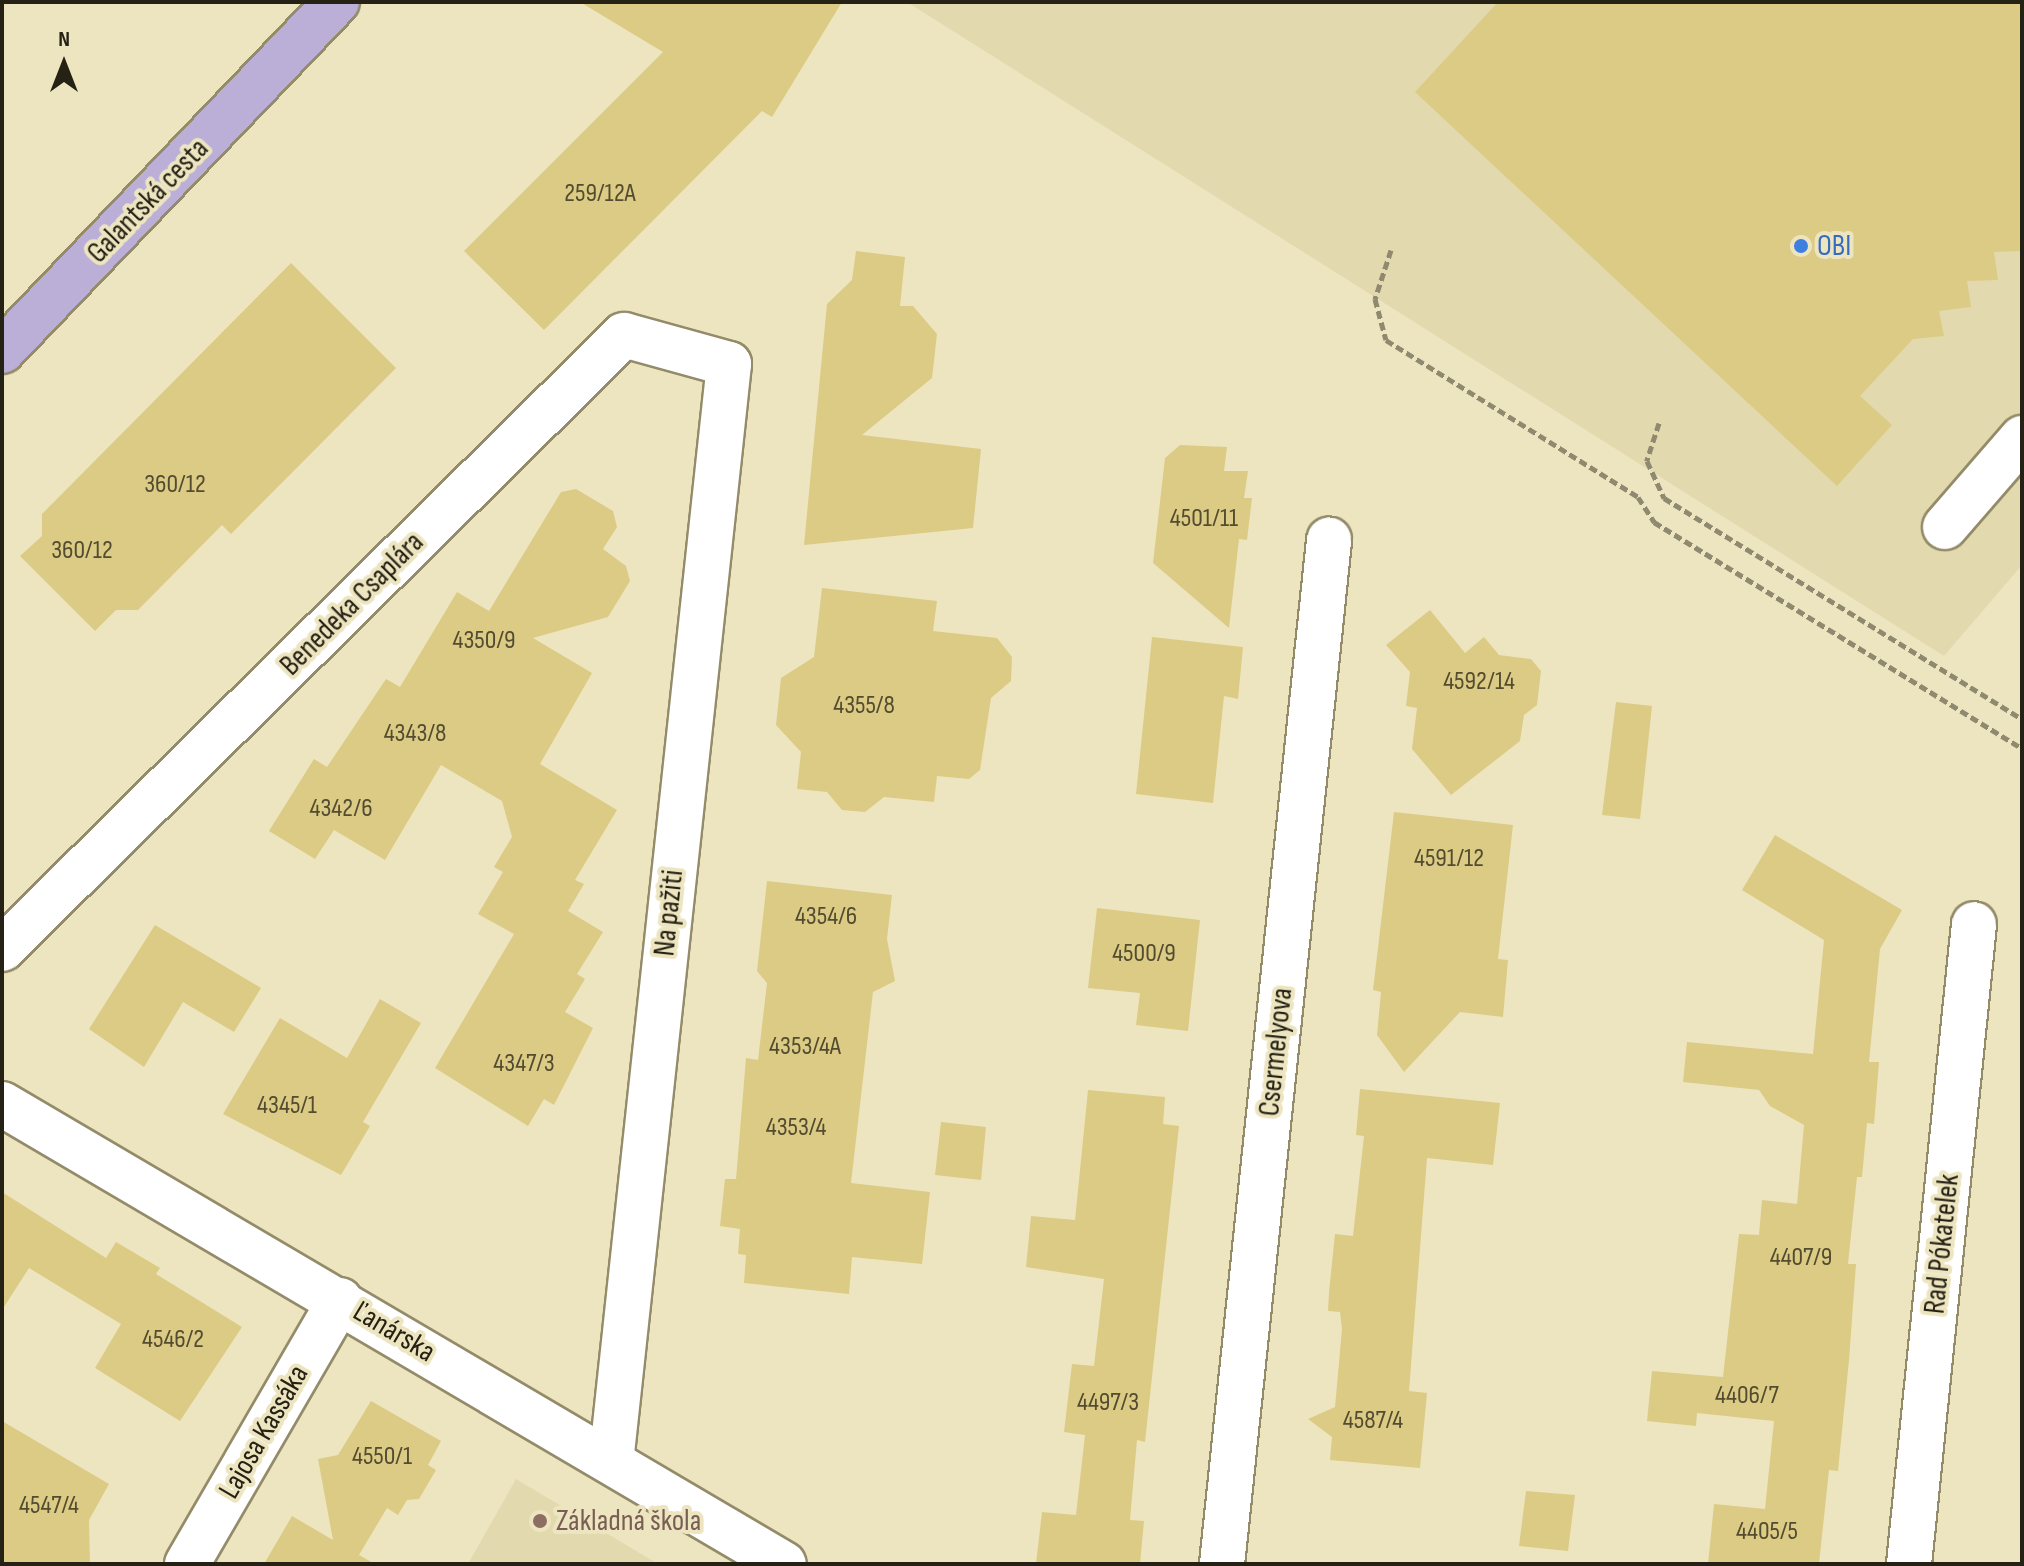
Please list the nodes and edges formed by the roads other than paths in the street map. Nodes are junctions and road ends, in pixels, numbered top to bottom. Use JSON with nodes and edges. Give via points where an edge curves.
{"nodes":[{"id":1,"x":337,"y":2,"type":"edge"},
{"id":2,"x":355,"y":2,"type":"edge"},
{"id":3,"x":294,"y":51,"type":"junction"},
{"id":4,"x":2,"y":351,"type":"edge"},
{"id":5,"x":729,"y":364,"type":"joint"},
{"id":6,"x":2022,"y":438,"type":"edge"},
{"id":7,"x":1945,"y":527,"type":"dead end"},
{"id":8,"x":1329,"y":540,"type":"dead end"},
{"id":9,"x":1974,"y":924,"type":"dead end"},
{"id":10,"x":2,"y":949,"type":"edge"},
{"id":11,"x":2,"y":1104,"type":"edge"},
{"id":12,"x":340,"y":1300,"type":"junction"},
{"id":13,"x":611,"y":1462,"type":"junction"},
{"id":14,"x":187,"y":1564,"type":"edge"},
{"id":15,"x":784,"y":1564,"type":"edge"},
{"id":16,"x":1222,"y":1564,"type":"edge"},
{"id":17,"x":1909,"y":1564,"type":"edge"}],
"edges":[{"from":1,"to":3,"type":"main road","name":"Galantská cesta"},
{"from":2,"to":3,"type":"main road","name":"Galantská cesta"},
{"from":3,"to":4,"type":"main road","name":"Galantská cesta"},
{"from":5,"to":10,"type":"street","name":"Benedeka Csaplára","via":[[624,335]]},
{"from":5,"to":13,"type":"street","name":"Na pažiti"},
{"from":6,"to":7,"type":"street"},
{"from":8,"to":16,"type":"street","name":"Csermelyova"},
{"from":9,"to":17,"type":"street","name":"Rad Pókatelek"},
{"from":11,"to":12,"type":"street","name":"Ľanárska"},
{"from":12,"to":13,"type":"street","name":"Ľanárska"},
{"from":12,"to":14,"type":"street","name":"Lajosa Kassáka"},
{"from":13,"to":15,"type":"street","name":"Ľanárska"}]}
